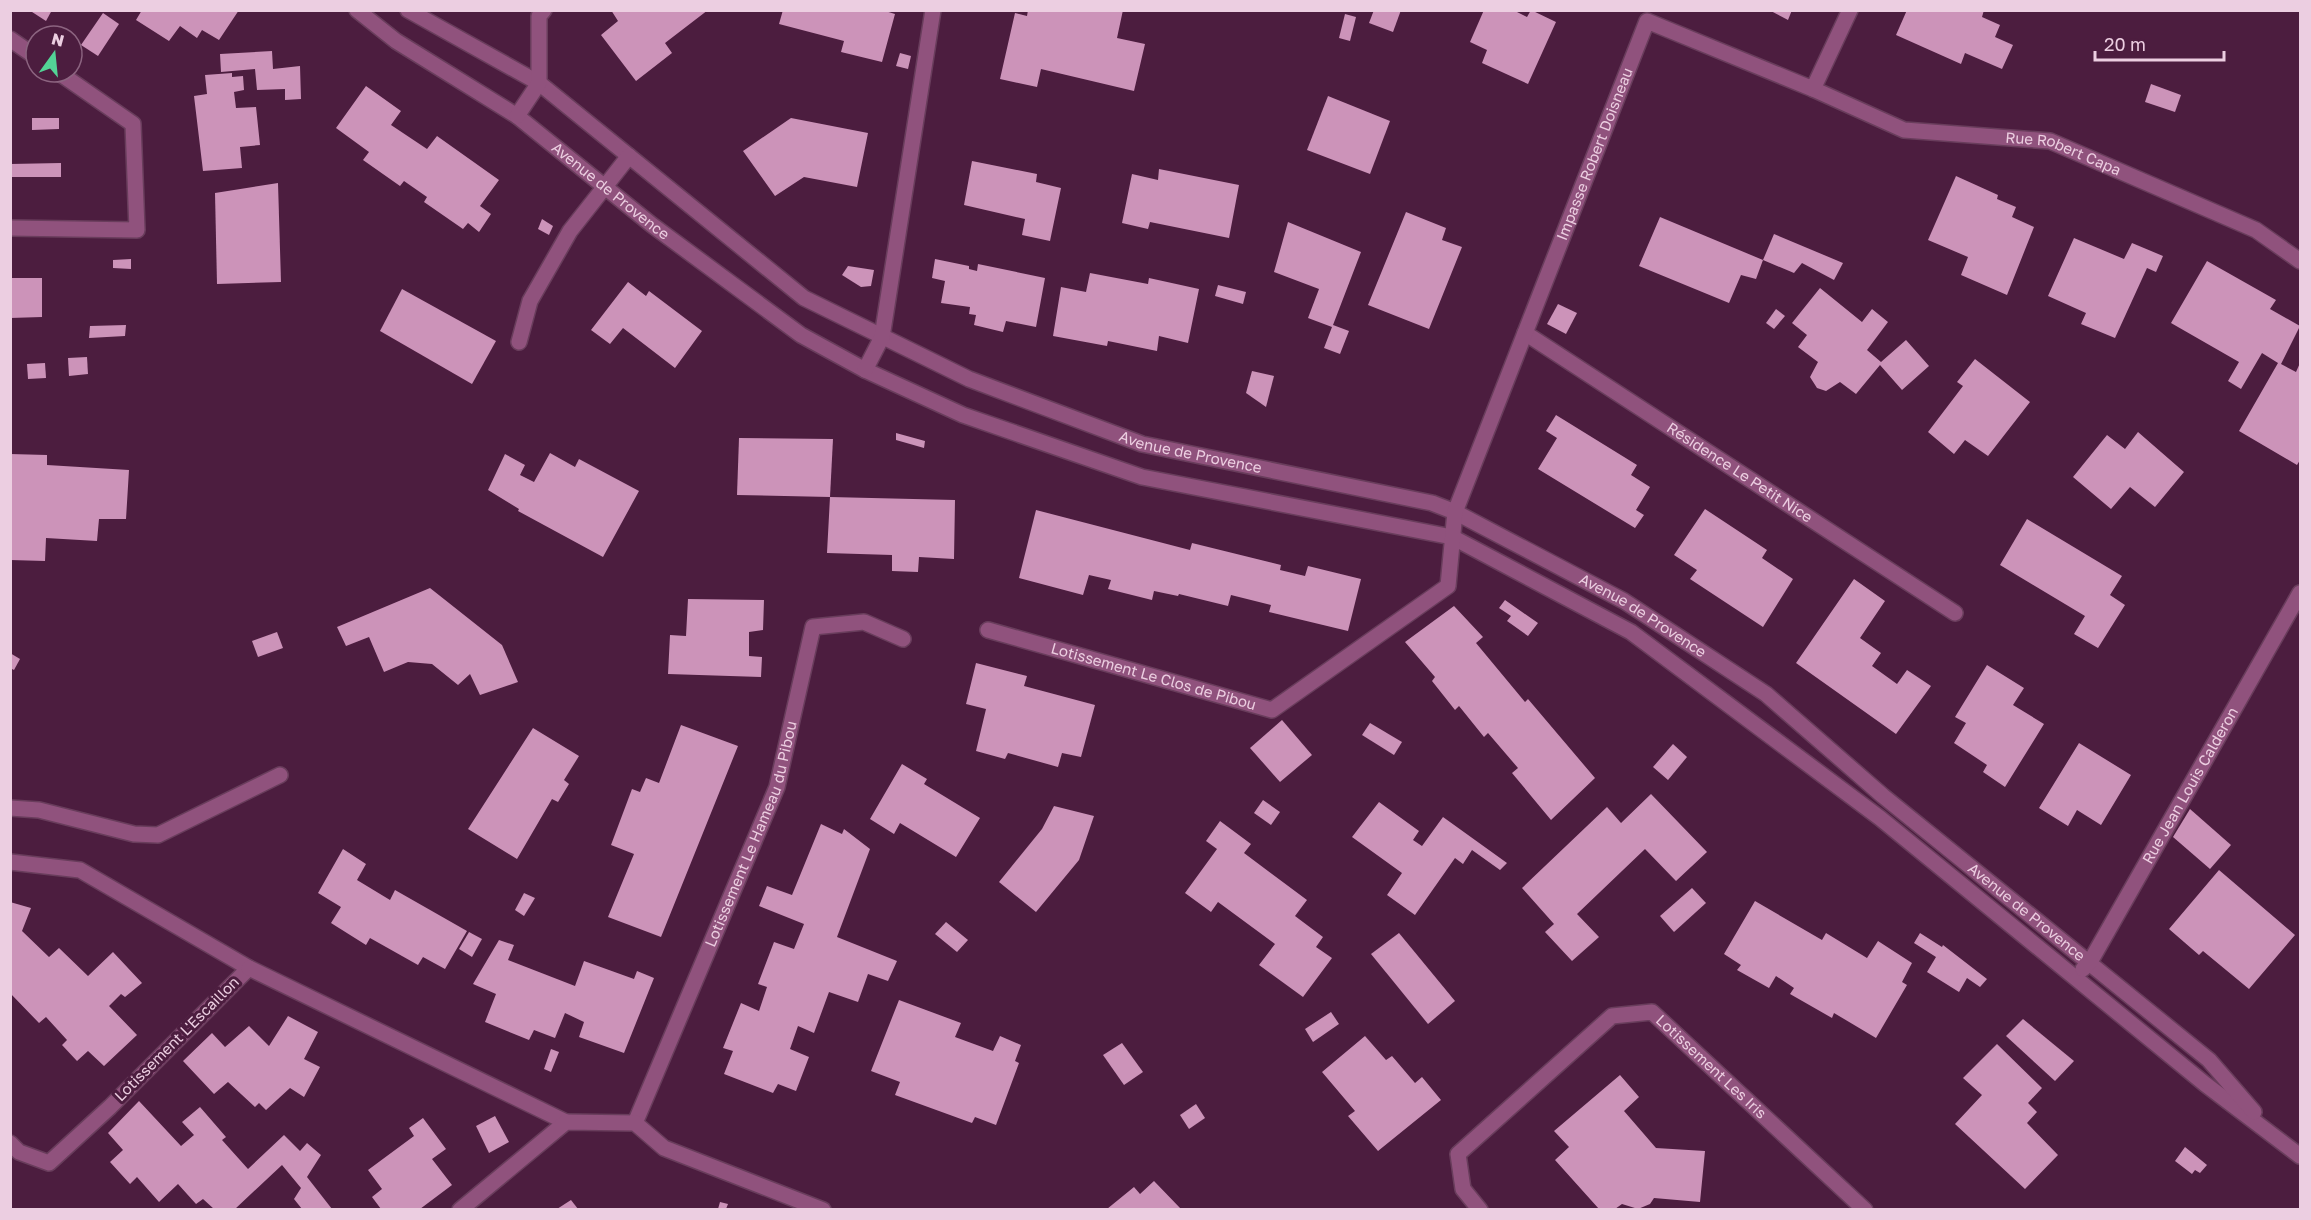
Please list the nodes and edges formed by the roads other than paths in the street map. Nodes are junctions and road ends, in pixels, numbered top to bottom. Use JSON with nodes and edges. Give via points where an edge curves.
{"nodes":[{"id":1,"x":357,"y":10,"type":"edge"},
{"id":2,"x":408,"y":10,"type":"edge"},
{"id":3,"x":544,"y":10,"type":"edge"},
{"id":4,"x":933,"y":10,"type":"edge"},
{"id":5,"x":1850,"y":10,"type":"edge"},
{"id":6,"x":10,"y":39,"type":"edge"},
{"id":7,"x":24,"y":49,"type":"edge"},
{"id":8,"x":539,"y":82,"type":"junction"},
{"id":9,"x":75,"y":84,"type":"edge"},
{"id":10,"x":1813,"y":89,"type":"junction"},
{"id":11,"x":517,"y":116,"type":"junction"},
{"id":12,"x":629,"y":156,"type":"junction"},
{"id":13,"x":604,"y":186,"type":"junction"},
{"id":14,"x":10,"y":228,"type":"edge"},
{"id":15,"x":2301,"y":261,"type":"edge"},
{"id":16,"x":1525,"y":333,"type":"junction"},
{"id":17,"x":882,"y":337,"type":"junction"},
{"id":18,"x":519,"y":342,"type":"dead end"},
{"id":19,"x":865,"y":370,"type":"junction"},
{"id":20,"x":1455,"y":512,"type":"junction"},
{"id":21,"x":1452,"y":537,"type":"junction"},
{"id":22,"x":2301,"y":593,"type":"edge"},
{"id":23,"x":1955,"y":613,"type":"dead end"},
{"id":24,"x":988,"y":630,"type":"dead end"},
{"id":25,"x":903,"y":639,"type":"dead end"},
{"id":26,"x":280,"y":775,"type":"dead end"},
{"id":27,"x":10,"y":808,"type":"edge"},
{"id":28,"x":10,"y":862,"type":"edge"},
{"id":29,"x":2090,"y":962,"type":"junction"},
{"id":30,"x":249,"y":968,"type":"junction"},
{"id":31,"x":2076,"y":976,"type":"junction"},
{"id":32,"x":566,"y":1122,"type":"junction"},
{"id":33,"x":635,"y":1123,"type":"junction"},
{"id":34,"x":2272,"y":1132,"type":"junction"},
{"id":35,"x":15,"y":1148,"type":"edge"},
{"id":36,"x":2301,"y":1156,"type":"edge"},
{"id":37,"x":10,"y":1166,"type":"edge"},
{"id":38,"x":460,"y":1209,"type":"edge"},
{"id":39,"x":823,"y":1209,"type":"edge"},
{"id":40,"x":1480,"y":1209,"type":"edge"},
{"id":41,"x":1865,"y":1209,"type":"edge"}],
"edges":[{"from":1,"to":11,"type":"street","name":"Avenue de Provence","via":[[396,41]]},
{"from":2,"to":8,"type":"street","name":"Avenue de Provence"},
{"from":3,"to":8,"type":"street","via":[[539,16]]},
{"from":4,"to":17,"type":"street"},
{"from":5,"to":10,"type":"street"},
{"from":6,"to":7,"type":"street"},
{"from":8,"to":11,"type":"street"},
{"from":8,"to":12,"type":"street","name":"Avenue de Provence"},
{"from":9,"to":14,"type":"street","via":[[133,124],[137,230]]},
{"from":10,"to":15,"type":"street","name":"Rue Robert Capa","via":[[1904,130],[2050,141],[2256,230]]},
{"from":10,"to":16,"type":"street","name":"Impasse Robert Doisneau","via":[[1647,21]]},
{"from":11,"to":13,"type":"street","name":"Avenue de Provence"},
{"from":12,"to":13,"type":"street"},
{"from":12,"to":17,"type":"street","name":"Avenue de Provence","via":[[804,298]]},
{"from":13,"to":18,"type":"street","via":[[570,231],[530,301]]},
{"from":13,"to":19,"type":"street","name":"Avenue de Provence","via":[[801,335]]},
{"from":16,"to":20,"type":"street","name":"Impasse Robert Doisneau"},
{"from":16,"to":23,"type":"street","name":"Résidence Le Petit Nice"},
{"from":17,"to":19,"type":"street"},
{"from":17,"to":20,"type":"street","name":"Avenue de Provence","via":[[969,379],[1142,444],[1432,503]]},
{"from":19,"to":21,"type":"street","name":"Avenue de Provence","via":[[963,415],[1142,477]]},
{"from":20,"to":21,"type":"street","name":"Impasse Robert Doisneau"},
{"from":20,"to":29,"type":"street","name":"Avenue de Provence","via":[[1624,601],[1766,694],[1883,795]]},
{"from":21,"to":24,"type":"street","name":"Lotissement Le Clos de Pibou","via":[[1448,586],[1272,710]]},
{"from":21,"to":31,"type":"street","name":"Avenue de Provence","via":[[1631,632],[1880,818]]},
{"from":22,"to":29,"type":"street","name":"Rue Jean Louis Calderon"},
{"from":25,"to":33,"type":"street","name":"Lotissement Le Hameau du Pibou","via":[[864,622],[813,627],[777,788]]},
{"from":26,"to":27,"type":"street","via":[[158,835],[134,834],[39,810]]},
{"from":28,"to":30,"type":"street","name":"Lotissement L'Escaillon","via":[[80,870]]},
{"from":29,"to":31,"type":"street","name":"Rue Jean Louis Calderon"},
{"from":29,"to":34,"type":"street","name":"Avenue de Provence","via":[[2209,1060]]},
{"from":30,"to":32,"type":"street"},
{"from":30,"to":35,"type":"street","name":"Lotissement L'Escaillon","via":[[49,1163]]},
{"from":31,"to":34,"type":"street","name":"Avenue de Provence","via":[[2205,1084]]},
{"from":32,"to":33,"type":"street"},
{"from":32,"to":38,"type":"street"},
{"from":33,"to":39,"type":"street","via":[[664,1148]]},
{"from":34,"to":36,"type":"street","name":"Avenue de Provence"},
{"from":35,"to":37,"type":"street"},
{"from":40,"to":41,"type":"street","name":"Lotissement Les Iris","via":[[1463,1189],[1458,1154],[1612,1016],[1652,1012]]}]}
